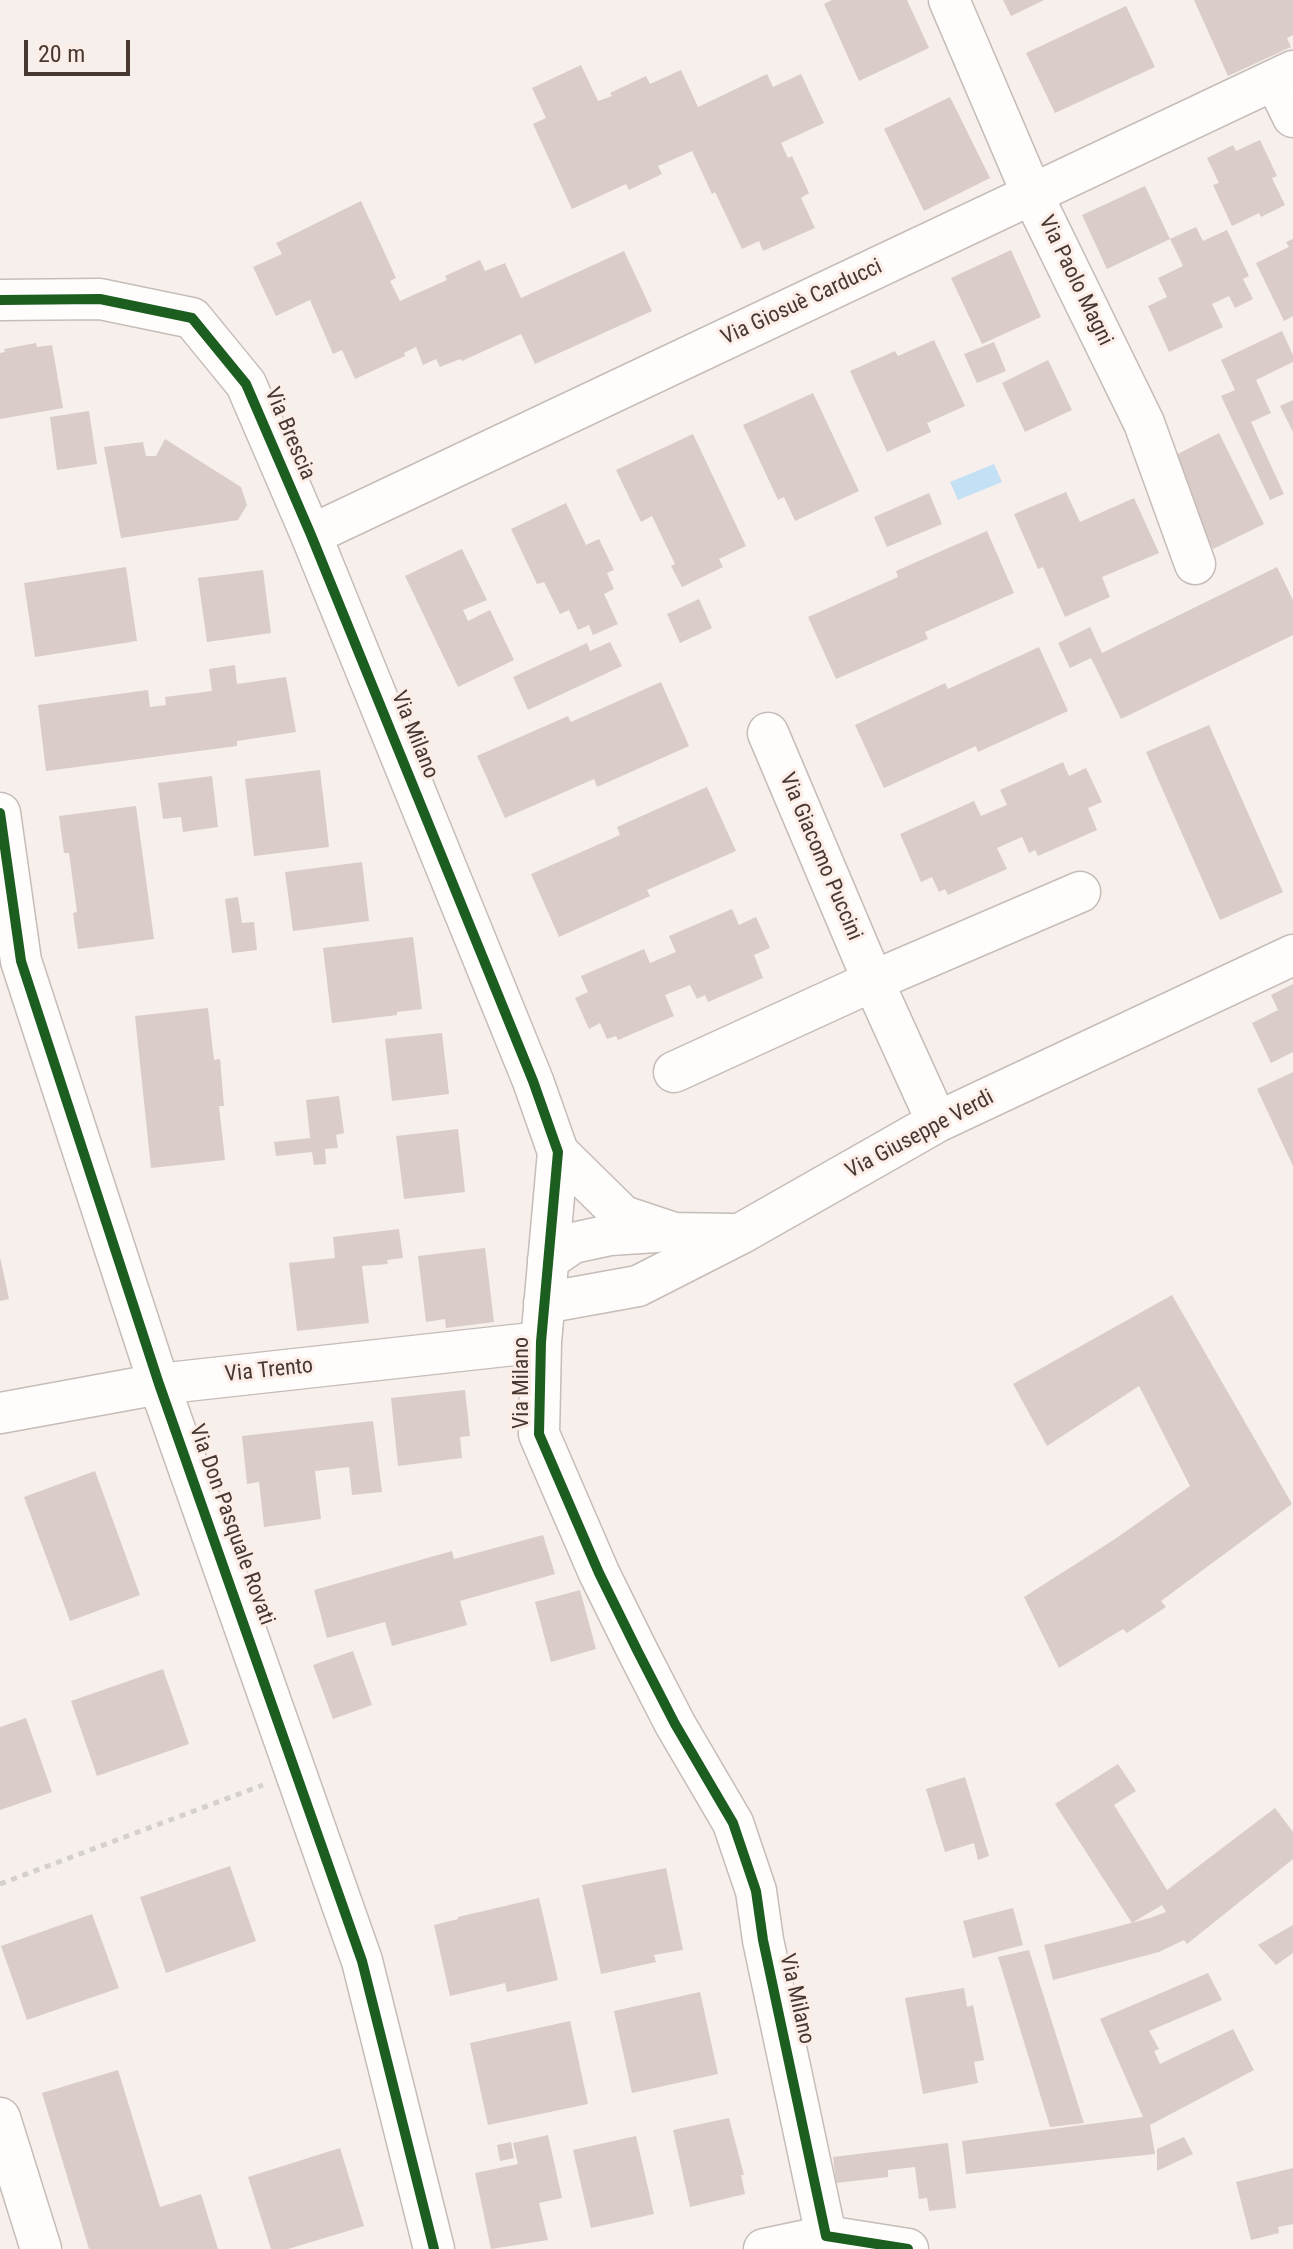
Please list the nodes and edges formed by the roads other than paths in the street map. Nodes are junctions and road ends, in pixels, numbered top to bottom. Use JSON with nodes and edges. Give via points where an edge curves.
{"nodes":[{"id":1,"x":949,"y":0,"type":"edge"},
{"id":2,"x":1284,"y":76,"type":"edge"},
{"id":3,"x":1293,"y":117,"type":"edge"},
{"id":4,"x":1032,"y":194,"type":"junction"},
{"id":5,"x":0,"y":300,"type":"edge"},
{"id":6,"x":311,"y":535,"type":"junction"},
{"id":7,"x":1195,"y":564,"type":"dead end"},
{"id":8,"x":768,"y":733,"type":"dead end"},
{"id":9,"x":0,"y":813,"type":"edge"},
{"id":10,"x":1080,"y":892,"type":"dead end"},
{"id":11,"x":1293,"y":955,"type":"edge"},
{"id":12,"x":873,"y":981,"type":"junction"},
{"id":13,"x":674,"y":1072,"type":"dead end"},
{"id":14,"x":937,"y":1122,"type":"junction"},
{"id":15,"x":558,"y":1152,"type":"junction"},
{"id":16,"x":668,"y":1232,"type":"junction"},
{"id":17,"x":740,"y":1234,"type":"junction"},
{"id":18,"x":548,"y":1260,"type":"junction"},
{"id":19,"x":542,"y":1322,"type":"junction"},
{"id":20,"x":159,"y":1384,"type":"junction"},
{"id":21,"x":0,"y":1413,"type":"edge"},
{"id":22,"x":0,"y":2118,"type":"edge"},
{"id":23,"x":826,"y":2242,"type":"edge"},
{"id":24,"x":41,"y":2249,"type":"edge"},
{"id":25,"x":434,"y":2249,"type":"edge"},
{"id":26,"x":764,"y":2249,"type":"edge"},
{"id":27,"x":908,"y":2249,"type":"edge"}],
"edges":[{"from":1,"to":4,"type":"street","name":"Via Paolo Magni"},
{"from":2,"to":3,"type":"street"},
{"from":2,"to":4,"type":"street","name":"Via Giosuè Carducci"},
{"from":4,"to":6,"type":"street","name":"Via Giosuè Carducci"},
{"from":4,"to":7,"type":"street","name":"Via Paolo Magni","via":[[1144,423]]},
{"from":5,"to":6,"type":"street","name":"Via Brescia","via":[[100,299],[192,318],[246,384]]},
{"from":6,"to":15,"type":"street","name":"Via Milano"},
{"from":8,"to":12,"type":"street","name":"Via Giacomo Puccini"},
{"from":9,"to":20,"type":"street","name":"Via Don Pasquale Rovati","via":[[21,961]]},
{"from":10,"to":12,"type":"street"},
{"from":11,"to":14,"type":"street","name":"Via Giuseppe Verdi"},
{"from":12,"to":13,"type":"street"},
{"from":12,"to":14,"type":"street","name":"Via Giacomo Puccini"},
{"from":14,"to":17,"type":"street","name":"Via Giuseppe Verdi"},
{"from":15,"to":16,"type":"street","via":[[623,1216]]},
{"from":15,"to":18,"type":"street","name":"Via Milano"},
{"from":16,"to":17,"type":"street"},
{"from":16,"to":18,"type":"street","via":[[573,1243]]},
{"from":17,"to":19,"type":"street","name":"Via Giuseppe Verdi","via":[[638,1286]]},
{"from":18,"to":19,"type":"street","name":"Via Milano"},
{"from":19,"to":20,"type":"street","name":"Via Trento"},
{"from":19,"to":23,"type":"street","name":"Via Milano","via":[[539,1434],[599,1573],[675,1724],[733,1823],[756,1891]]},
{"from":20,"to":21,"type":"street","name":"Via Trento"},
{"from":20,"to":25,"type":"street","name":"Via Don Pasquale Rovati","via":[[362,1961]]},
{"from":22,"to":24,"type":"street"},
{"from":23,"to":26,"type":"street"},
{"from":23,"to":27,"type":"street"}]}
